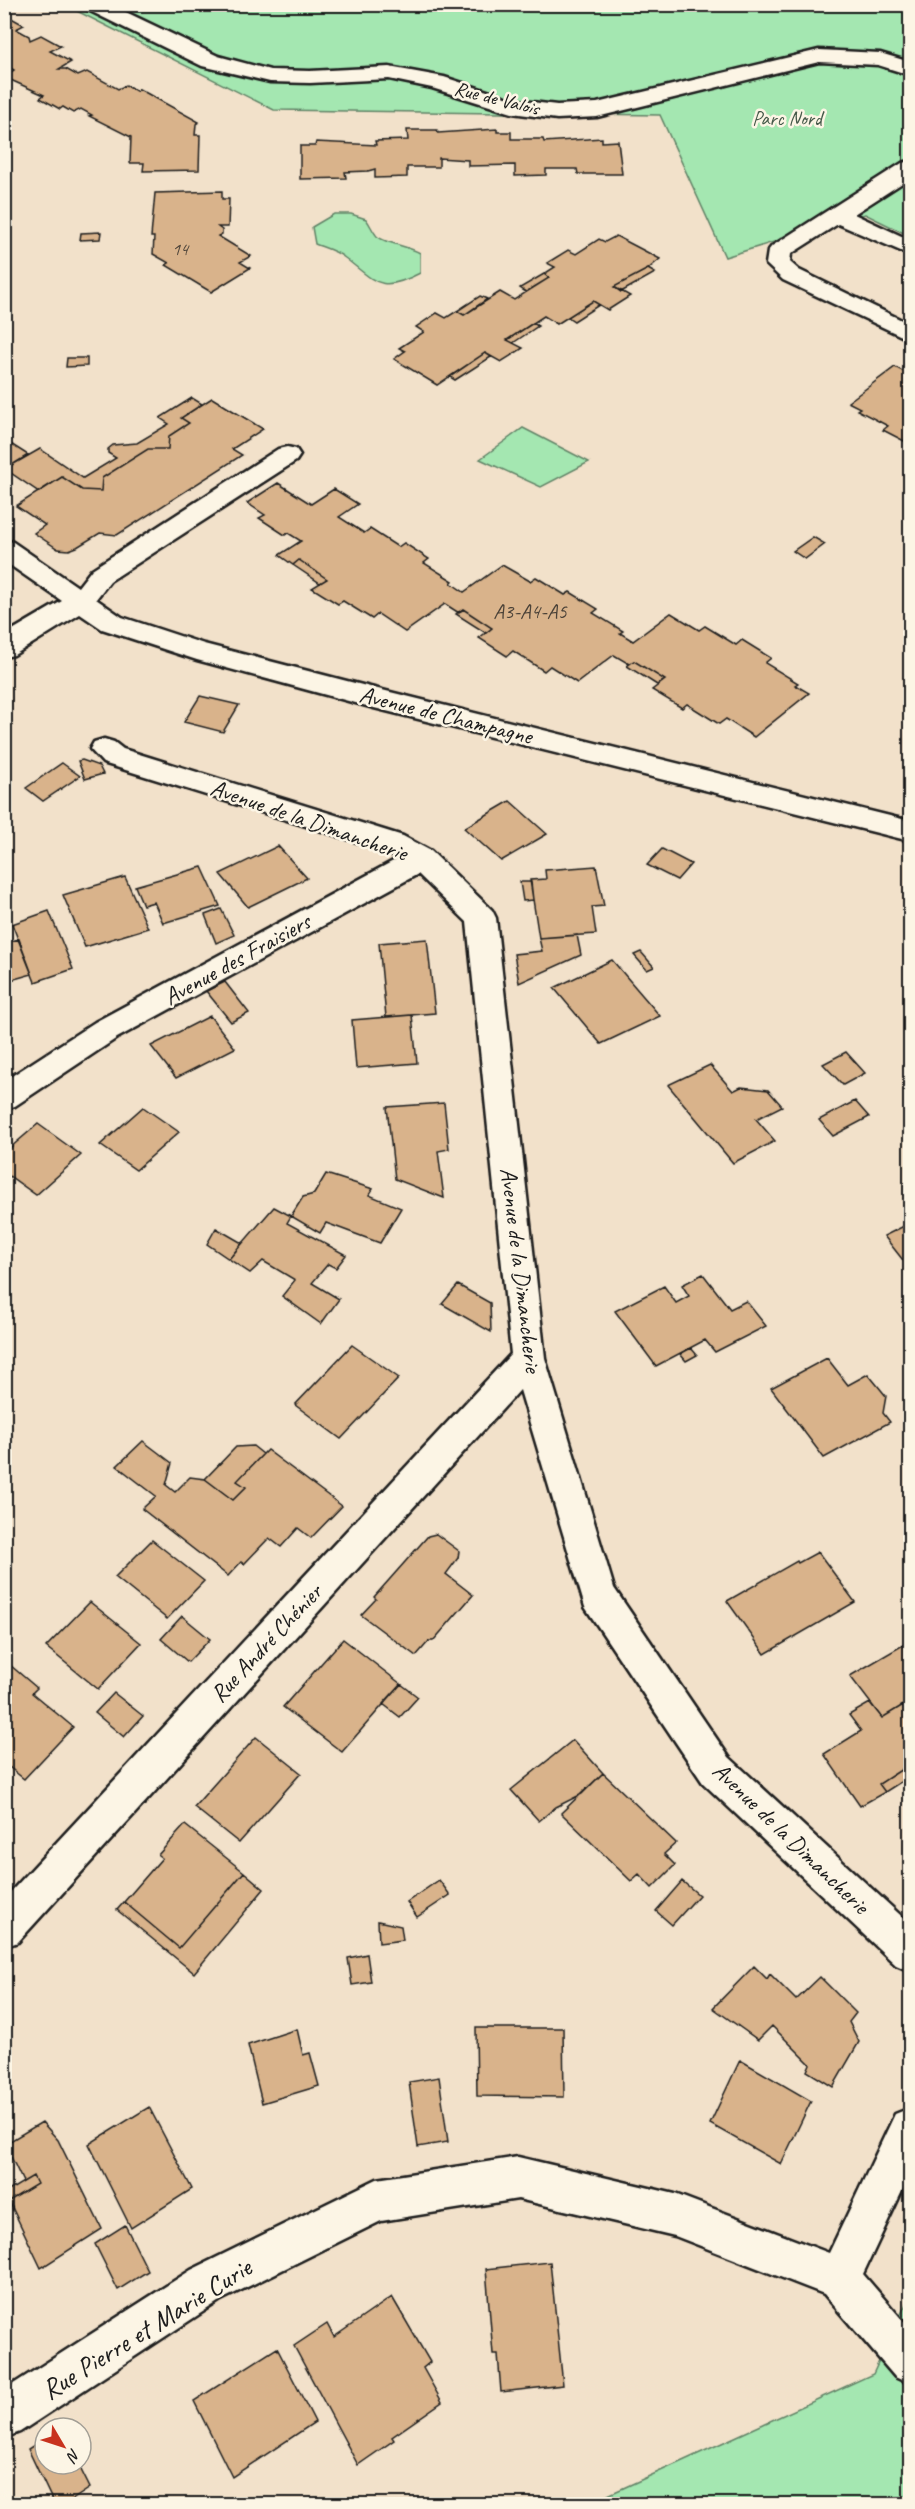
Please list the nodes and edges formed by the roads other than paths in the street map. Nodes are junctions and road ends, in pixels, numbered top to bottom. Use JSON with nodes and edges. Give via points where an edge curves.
{"nodes":[{"id":1,"x":91,"y":4,"type":"edge"},
{"id":2,"x":910,"y":69,"type":"edge"},
{"id":3,"x":910,"y":168,"type":"edge"},
{"id":4,"x":836,"y":214,"type":"junction"},
{"id":5,"x":910,"y":248,"type":"edge"},
{"id":6,"x":910,"y":333,"type":"edge"},
{"id":7,"x":286,"y":454,"type":"dead end"},
{"id":8,"x":4,"y":548,"type":"edge"},
{"id":9,"x":81,"y":601,"type":"junction"},
{"id":10,"x":4,"y":648,"type":"edge"},
{"id":11,"x":104,"y":749,"type":"dead end"},
{"id":12,"x":910,"y":831,"type":"edge"},
{"id":13,"x":421,"y":859,"type":"junction"},
{"id":14,"x":55,"y":1062,"type":"junction"},
{"id":15,"x":4,"y":1077,"type":"edge"},
{"id":16,"x":4,"y":1097,"type":"edge"},
{"id":17,"x":528,"y":1358,"type":"junction"},
{"id":18,"x":4,"y":1928,"type":"edge"},
{"id":19,"x":910,"y":1951,"type":"edge"},
{"id":20,"x":910,"y":2129,"type":"edge"},
{"id":21,"x":838,"y":2278,"type":"junction"},
{"id":22,"x":910,"y":2362,"type":"edge"},
{"id":23,"x":4,"y":2416,"type":"edge"}],
"edges":[{"from":1,"to":2,"type":"street","name":"Rue de Valois","via":[[210,61],[270,76],[389,73],[436,82],[512,106],[557,112],[597,110],[819,56],[880,59]]},
{"from":3,"to":4,"type":"street"},
{"from":4,"to":5,"type":"street"},
{"from":4,"to":6,"type":"street","via":[[780,251],[778,264],[790,275]]},
{"from":7,"to":9,"type":"street","via":[[101,575]]},
{"from":8,"to":9,"type":"street","name":"Avenue de Champagne"},
{"from":9,"to":10,"type":"street"},
{"from":9,"to":12,"type":"street","name":"Avenue de Champagne","via":[[112,623],[197,651]]},
{"from":11,"to":13,"type":"street","name":"Avenue de la Dimancherie","via":[[113,756],[393,843]]},
{"from":13,"to":14,"type":"street","name":"Avenue des Fraisiers","via":[[106,1030]]},
{"from":13,"to":17,"type":"street","name":"Avenue de la Dimancherie","via":[[481,918]]},
{"from":14,"to":15,"type":"street"},
{"from":14,"to":16,"type":"street"},
{"from":17,"to":18,"type":"street","name":"Rue André Chénier"},
{"from":17,"to":19,"type":"street","name":"Avenue de la Dimancherie","via":[[598,1595],[716,1770]]},
{"from":20,"to":21,"type":"street"},
{"from":21,"to":22,"type":"street"},
{"from":21,"to":23,"type":"street","name":"Rue Pierre et Marie Curie","via":[[675,2215],[518,2178],[377,2200],[206,2285]]}]}
